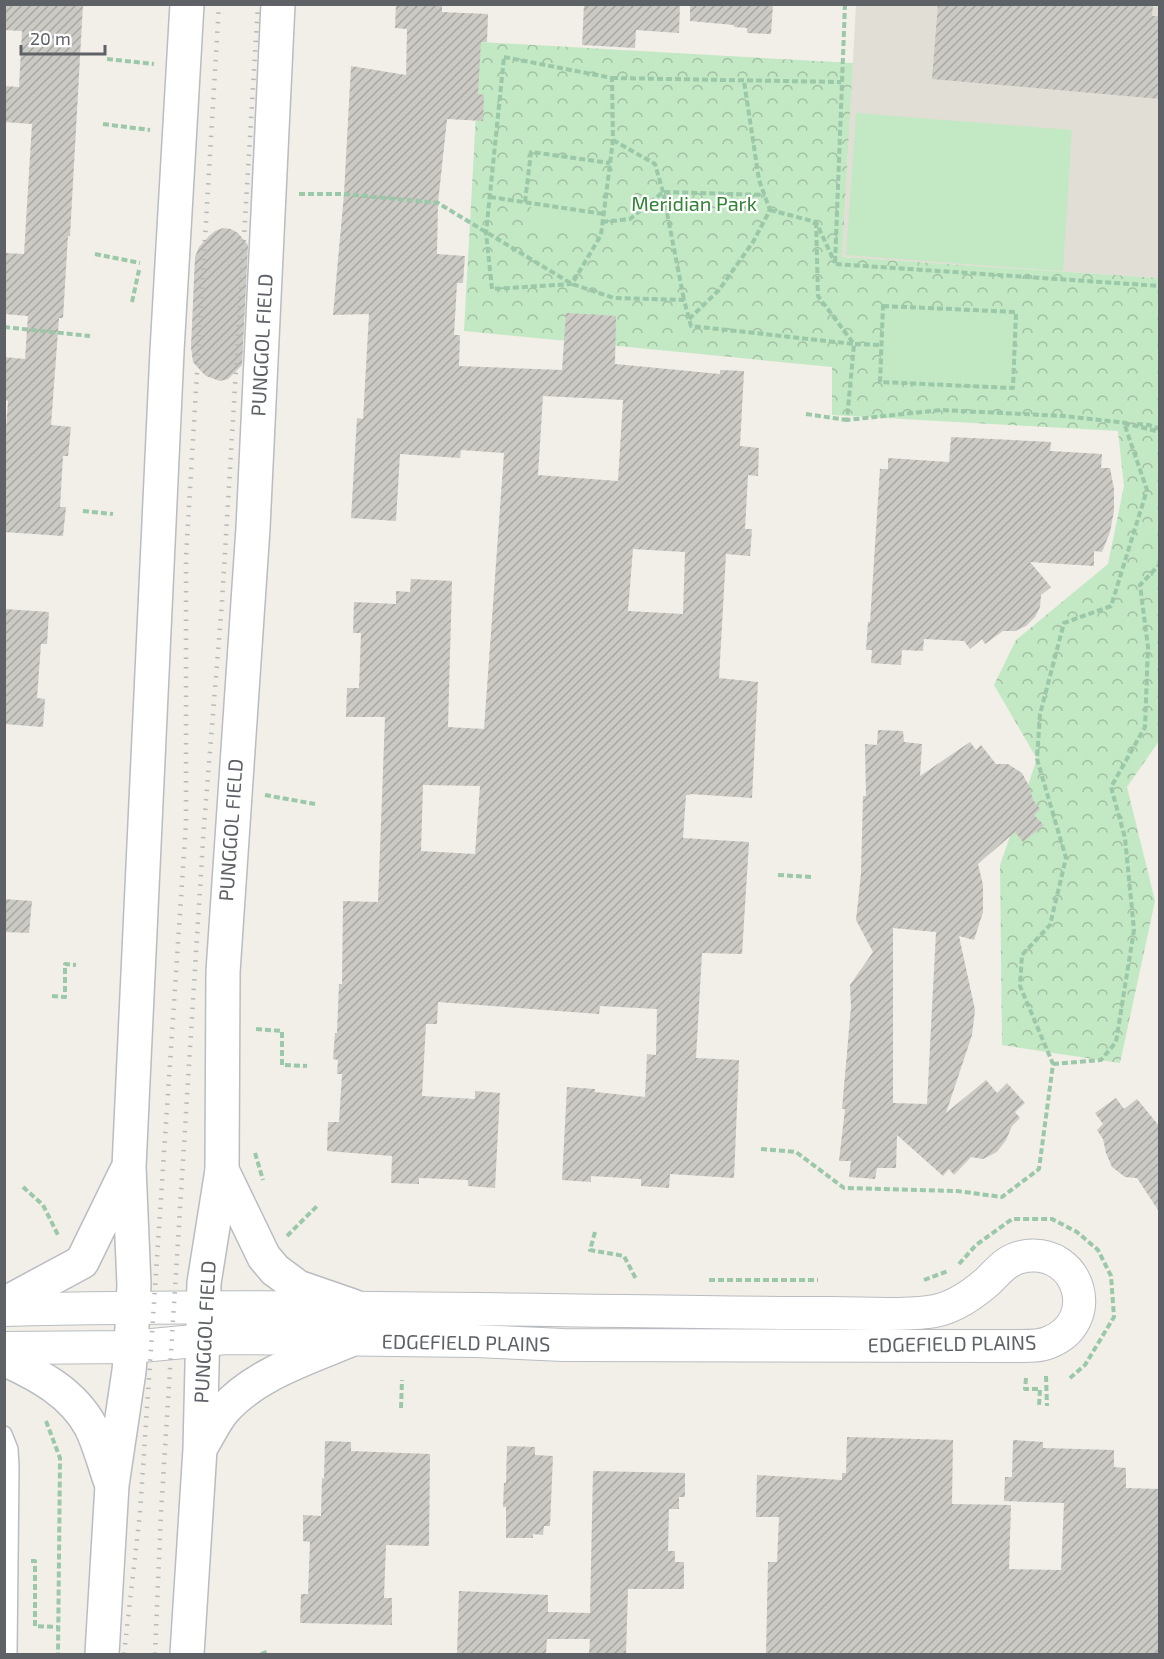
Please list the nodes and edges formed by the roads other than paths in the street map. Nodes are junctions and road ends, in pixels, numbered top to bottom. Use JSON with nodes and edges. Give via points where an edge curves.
{"nodes":[{"id":1,"x":187,"y":4,"type":"edge"},
{"id":2,"x":278,"y":4,"type":"edge"},
{"id":3,"x":129,"y":1167,"type":"junction"},
{"id":4,"x":222,"y":1170,"type":"junction"},
{"id":5,"x":4,"y":1304,"type":"edge"},
{"id":6,"x":353,"y":1306,"type":"junction"},
{"id":7,"x":132,"y":1309,"type":"junction"},
{"id":8,"x":4,"y":1310,"type":"edge"},
{"id":9,"x":203,"y":1324,"type":"junction"},
{"id":10,"x":348,"y":1341,"type":"junction"},
{"id":11,"x":131,"y":1347,"type":"junction"},
{"id":12,"x":4,"y":1348,"type":"edge"},
{"id":13,"x":4,"y":1359,"type":"edge"},
{"id":14,"x":4,"y":1434,"type":"edge"},
{"id":15,"x":200,"y":1449,"type":"junction"},
{"id":16,"x":112,"y":1485,"type":"junction"},
{"id":17,"x":9,"y":1654,"type":"edge"},
{"id":18,"x":102,"y":1654,"type":"edge"},
{"id":19,"x":187,"y":1654,"type":"edge"}],
"edges":[{"from":1,"to":3,"type":"street"},
{"from":2,"to":4,"type":"street","name":"PUNGGOL FIELD","via":[[253,528],[223,972]]},
{"from":3,"to":5,"type":"street","via":[[82,1262]]},
{"from":3,"to":7,"type":"street"},
{"from":4,"to":6,"type":"street","via":[[264,1257],[275,1270],[298,1287]]},
{"from":4,"to":9,"type":"street","name":"PUNGGOL FIELD","via":[[204,1283]]},
{"from":6,"to":9,"type":"street","name":"EDGEFIELD PLAINS","via":[[227,1306]]},
{"from":6,"to":10,"type":"street","name":"EDGEFIELD PLAINS","via":[[930,1312],[959,1302],[999,1268],[1024,1256],[1050,1259],[1066,1269],[1077,1284],[1081,1299],[1072,1327],[1050,1342],[1014,1346]]},
{"from":7,"to":8,"type":"street","name":"EDGEFIELD PLAINS"},
{"from":7,"to":9,"type":"street","name":"EDGEFIELD PLAINS"},
{"from":7,"to":11,"type":"street"},
{"from":9,"to":10,"type":"street","name":"EDGEFIELD PLAINS","via":[[226,1338]]},
{"from":9,"to":11,"type":"street","name":"EDGEFIELD PLAINS"},
{"from":9,"to":15,"type":"street","name":"PUNGGOL FIELD"},
{"from":10,"to":15,"type":"street","via":[[283,1369],[241,1394],[221,1413]]},
{"from":11,"to":12,"type":"street","name":"EDGEFIELD PLAINS"},
{"from":11,"to":16,"type":"street"},
{"from":13,"to":16,"type":"street","via":[[36,1374],[70,1398],[91,1427]]},
{"from":14,"to":17,"type":"lane","via":[[11,1466]]},
{"from":15,"to":19,"type":"street","name":"PUNGGOL FIELD"},
{"from":16,"to":18,"type":"street"}]}
